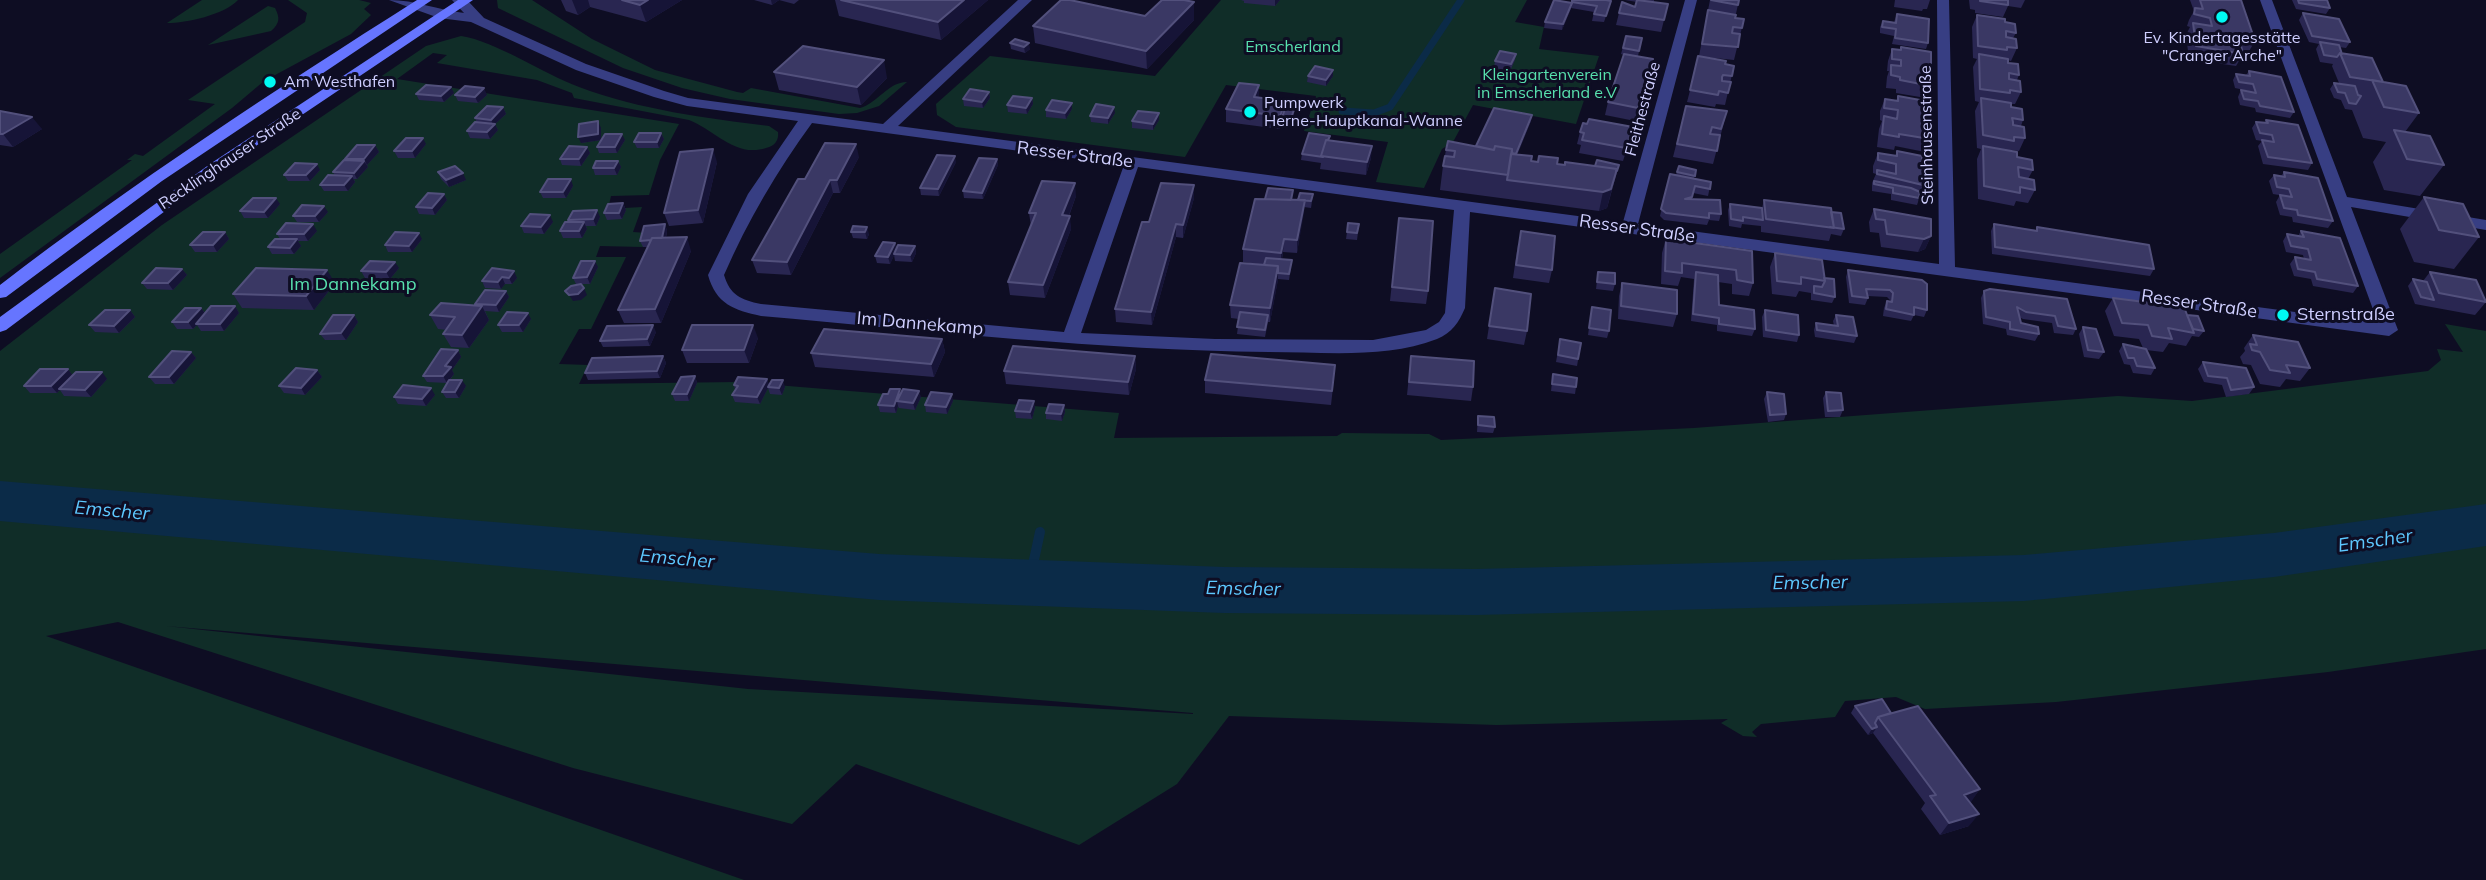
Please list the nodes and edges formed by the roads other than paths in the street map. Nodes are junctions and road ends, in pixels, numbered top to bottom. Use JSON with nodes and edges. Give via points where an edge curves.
{"nodes":[{"id":1,"x":395,"y":0,"type":"edge"},
{"id":2,"x":1026,"y":0,"type":"edge"},
{"id":3,"x":1691,"y":0,"type":"edge"},
{"id":4,"x":1943,"y":0,"type":"edge"},
{"id":5,"x":2266,"y":0,"type":"edge"},
{"id":6,"x":463,"y":1,"type":"edge"},
{"id":7,"x":421,"y":3,"type":"edge"},
{"id":8,"x":444,"y":15,"type":"junction"},
{"id":9,"x":473,"y":18,"type":"junction"},
{"id":10,"x":807,"y":120,"type":"junction"},
{"id":11,"x":885,"y":130,"type":"junction"},
{"id":12,"x":1132,"y":163,"type":"junction"},
{"id":13,"x":2341,"y":201,"type":"junction"},
{"id":14,"x":1462,"y":206,"type":"junction"},
{"id":15,"x":2486,"y":225,"type":"edge"},
{"id":16,"x":1629,"y":228,"type":"junction"},
{"id":17,"x":1947,"y":270,"type":"junction"},
{"id":18,"x":0,"y":293,"type":"edge"},
{"id":19,"x":0,"y":327,"type":"edge"},
{"id":20,"x":1071,"y":336,"type":"junction"}],
"edges":[{"from":1,"to":7,"type":"street"},
{"from":2,"to":11,"type":"street"},
{"from":3,"to":16,"type":"street","name":"Fleithestraße"},
{"from":4,"to":17,"type":"street","name":"Steinhausenstraße"},
{"from":5,"to":13,"type":"street"},
{"from":6,"to":8,"type":"main road","name":"Recklinghauser Straße"},
{"from":6,"to":9,"type":"street"},
{"from":7,"to":8,"type":"street"},
{"from":7,"to":18,"type":"main road","name":"Recklinghauser Straße","via":[[207,141]]},
{"from":8,"to":9,"type":"street"},
{"from":8,"to":19,"type":"main road","name":"Recklinghauser Straße","via":[[215,167]]},
{"from":9,"to":10,"type":"street","name":"Resser Straße","via":[[590,73],[642,91]]},
{"from":10,"to":11,"type":"street","name":"Resser Straße"},
{"from":10,"to":20,"type":"street","name":"Im Dannekamp","via":[[759,186],[736,228],[716,275],[727,300],[761,310]]},
{"from":11,"to":12,"type":"street","name":"Resser Straße"},
{"from":12,"to":14,"type":"street","name":"Resser Straße"},
{"from":12,"to":20,"type":"street"},
{"from":13,"to":15,"type":"street"},
{"from":13,"to":17,"type":"street","name":"Resser Straße","via":[[2389,330]]},
{"from":14,"to":16,"type":"street","name":"Resser Straße"},
{"from":14,"to":20,"type":"street","name":"Im Dannekamp","via":[[1456,308],[1452,320],[1428,336],[1358,346],[1205,346]]},
{"from":16,"to":17,"type":"street","name":"Resser Straße"}]}
